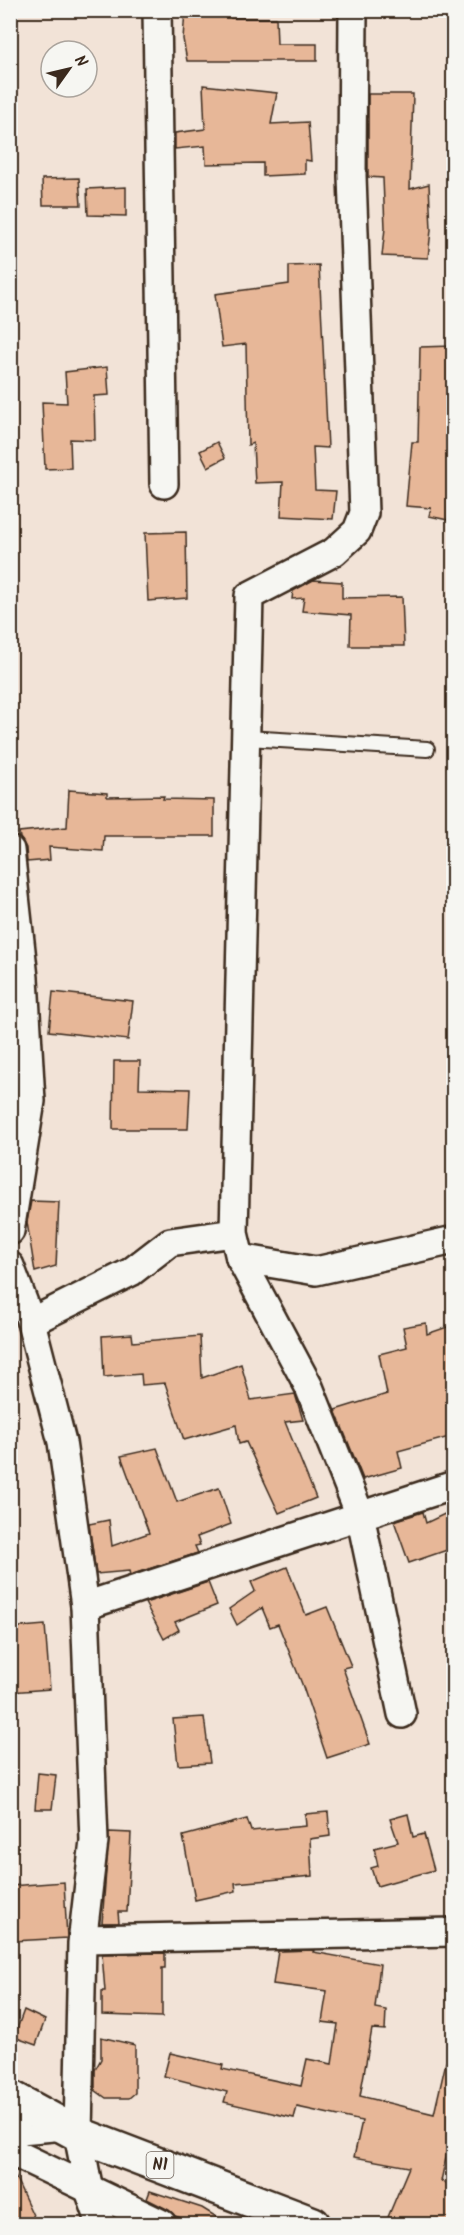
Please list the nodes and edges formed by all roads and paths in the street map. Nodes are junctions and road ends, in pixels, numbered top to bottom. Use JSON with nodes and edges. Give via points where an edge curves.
{"nodes":[{"id":1,"x":157,"y":10,"type":"edge"},
{"id":2,"x":353,"y":10,"type":"edge"},
{"id":3,"x":164,"y":484,"type":"dead end"},
{"id":4,"x":247,"y":738,"type":"junction"},
{"id":5,"x":427,"y":749,"type":"dead end"},
{"id":6,"x":10,"y":850,"type":"edge"},
{"id":7,"x":10,"y":1231,"type":"edge"},
{"id":8,"x":453,"y":1240,"type":"edge"},
{"id":9,"x":237,"y":1246,"type":"junction"},
{"id":10,"x":10,"y":1266,"type":"edge"},
{"id":11,"x":31,"y":1322,"type":"junction"},
{"id":12,"x":453,"y":1485,"type":"edge"},
{"id":13,"x":360,"y":1515,"type":"junction"},
{"id":14,"x":85,"y":1606,"type":"junction"},
{"id":15,"x":402,"y":1714,"type":"dead end"},
{"id":16,"x":453,"y":1932,"type":"edge"},
{"id":17,"x":83,"y":1939,"type":"junction"},
{"id":18,"x":10,"y":2097,"type":"edge"},
{"id":19,"x":71,"y":2130,"type":"junction"},
{"id":20,"x":10,"y":2131,"type":"edge"},
{"id":21,"x":10,"y":2151,"type":"edge"},
{"id":22,"x":88,"y":2190,"type":"junction"},
{"id":23,"x":101,"y":2224,"type":"edge"},
{"id":24,"x":162,"y":2224,"type":"edge"},
{"id":25,"x":313,"y":2224,"type":"edge"}],
"edges":[{"from":1,"to":3,"type":"street"},
{"from":2,"to":4,"type":"street","via":[[352,176],[364,513],[357,531],[334,552],[249,596]]},
{"from":4,"to":5,"type":"lane"},
{"from":4,"to":9,"type":"street"},
{"from":6,"to":7,"type":"street","via":[[24,978],[30,1101]]},
{"from":8,"to":9,"type":"street","via":[[316,1271]]},
{"from":9,"to":11,"type":"street","via":[[170,1242],[131,1272]]},
{"from":9,"to":13,"type":"street","via":[[309,1387]]},
{"from":10,"to":11,"type":"street"},
{"from":11,"to":14,"type":"street","via":[[62,1442]]},
{"from":12,"to":13,"type":"street"},
{"from":13,"to":14,"type":"street"},
{"from":13,"to":15,"type":"street"},
{"from":14,"to":17,"type":"street","via":[[94,1841]]},
{"from":16,"to":17,"type":"street"},
{"from":17,"to":19,"type":"street"},
{"from":18,"to":19,"type":"highway","number":"N1"},
{"from":19,"to":20,"type":"street"},
{"from":19,"to":22,"type":"street"},
{"from":19,"to":25,"type":"highway","number":"N1"},
{"from":21,"to":22,"type":"street"},
{"from":22,"to":23,"type":"street"},
{"from":22,"to":24,"type":"street"}]}
